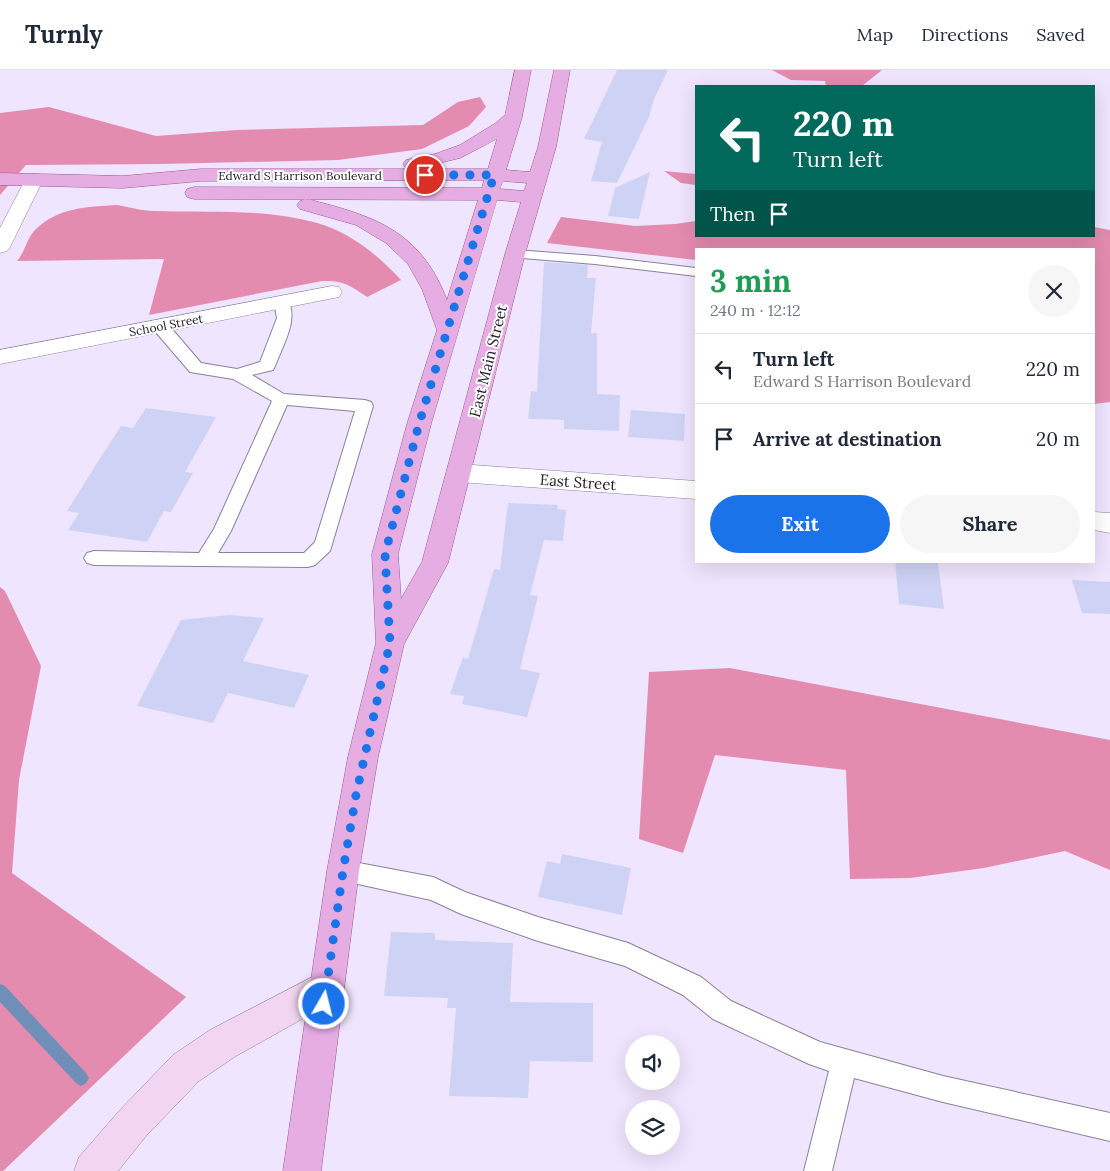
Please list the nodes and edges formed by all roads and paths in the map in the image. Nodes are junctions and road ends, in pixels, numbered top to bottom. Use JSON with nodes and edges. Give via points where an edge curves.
{"nodes":[{"id":1,"x":523,"y":70,"type":"edge"},
{"id":2,"x":562,"y":70,"type":"edge"},
{"id":3,"x":512,"y":117,"type":"junction"},
{"id":4,"x":307,"y":174,"type":"junction"},
{"id":5,"x":0,"y":179,"type":"edge"},
{"id":6,"x":34,"y":180,"type":"junction"},
{"id":7,"x":123,"y":182,"type":"junction"},
{"id":8,"x":492,"y":185,"type":"junction"},
{"id":9,"x":534,"y":187,"type":"junction"},
{"id":10,"x":191,"y":193,"type":"junction"},
{"id":11,"x":0,"y":247,"type":"edge"},
{"id":12,"x":515,"y":254,"type":"junction"},
{"id":13,"x":695,"y":272,"type":"edge"},
{"id":14,"x":332,"y":292,"type":"dead end"},
{"id":15,"x":282,"y":302,"type":"junction"},
{"id":16,"x":160,"y":326,"type":"junction"},
{"id":17,"x":447,"y":329,"type":"junction"},
{"id":18,"x":0,"y":357,"type":"edge"},
{"id":19,"x":237,"y":374,"type":"junction"},
{"id":20,"x":281,"y":400,"type":"junction"},
{"id":21,"x":459,"y":472,"type":"junction"},
{"id":22,"x":695,"y":490,"type":"edge"},
{"id":23,"x":1095,"y":522,"type":"edge"},
{"id":24,"x":1110,"y":523,"type":"edge"},
{"id":25,"x":94,"y":558,"type":"dead end"},
{"id":26,"x":204,"y":560,"type":"junction"},
{"id":27,"x":390,"y":643,"type":"junction"},
{"id":28,"x":343,"y":871,"type":"junction"},
{"id":29,"x":326,"y":987,"type":"junction"},
{"id":30,"x":844,"y":1063,"type":"junction"},
{"id":31,"x":1110,"y":1127,"type":"edge"},
{"id":32,"x":94,"y":1171,"type":"edge"},
{"id":33,"x":302,"y":1171,"type":"edge"},
{"id":34,"x":818,"y":1171,"type":"edge"}],
"edges":[{"from":1,"to":3,"type":"main road","name":"East Main Street"},
{"from":2,"to":9,"type":"main road","name":"East Main Street","via":[[549,137]]},
{"from":3,"to":4,"type":"main road","via":[[485,140],[453,155],[396,167]]},
{"from":3,"to":8,"type":"main road","name":"East Main Street"},
{"from":4,"to":7,"type":"main road","name":"Edward S Harrison Boulevard","via":[[201,175]]},
{"from":4,"to":8,"type":"main road","name":"Edward S Harrison Boulevard"},
{"from":5,"to":6,"type":"main road","name":"Edward S Harrison Boulevard"},
{"from":6,"to":7,"type":"main road","name":"Edward S Harrison Boulevard"},
{"from":6,"to":11,"type":"street"},
{"from":7,"to":10,"type":"main road","name":"Edward S Harrison Boulevard"},
{"from":8,"to":9,"type":"main road","name":"Edward S Harrison Boulevard"},
{"from":8,"to":10,"type":"main road","name":"Edward S Harrison Boulevard"},
{"from":8,"to":17,"type":"main road","name":"East Main Street"},
{"from":9,"to":12,"type":"main road","name":"East Main Street"},
{"from":10,"to":17,"type":"main road","via":[[305,204],[363,221],[393,239],[417,261]]},
{"from":12,"to":13,"type":"lane"},
{"from":12,"to":21,"type":"main road","name":"East Main Street"},
{"from":14,"to":15,"type":"street","name":"School Street"},
{"from":15,"to":16,"type":"street","name":"School Street"},
{"from":15,"to":19,"type":"lane","via":[[285,318],[267,366]]},
{"from":16,"to":18,"type":"street","name":"School Street"},
{"from":16,"to":19,"type":"lane","via":[[196,368]]},
{"from":17,"to":27,"type":"main road","name":"East Main Street","via":[[385,554]]},
{"from":19,"to":20,"type":"lane"},
{"from":20,"to":26,"type":"lane","via":[[222,531]]},
{"from":20,"to":26,"type":"lane","via":[[364,406],[323,546],[308,560]]},
{"from":21,"to":22,"type":"street","name":"East Street"},
{"from":21,"to":27,"type":"main road","name":"East Main Street","via":[[435,563]]},
{"from":23,"to":24,"type":"street"},
{"from":25,"to":26,"type":"lane"},
{"from":27,"to":28,"type":"main road","name":"East Main Street"},
{"from":28,"to":29,"type":"main road","name":"East Main Street"},
{"from":28,"to":30,"type":"lane","via":[[433,889],[538,929],[628,954],[692,986],[722,1010],[818,1056]]},
{"from":29,"to":32,"type":"main road","via":[[223,1043],[186,1068]]},
{"from":29,"to":33,"type":"main road","name":"East Main Street"},
{"from":30,"to":31,"type":"lane"},
{"from":30,"to":34,"type":"lane"}]}
